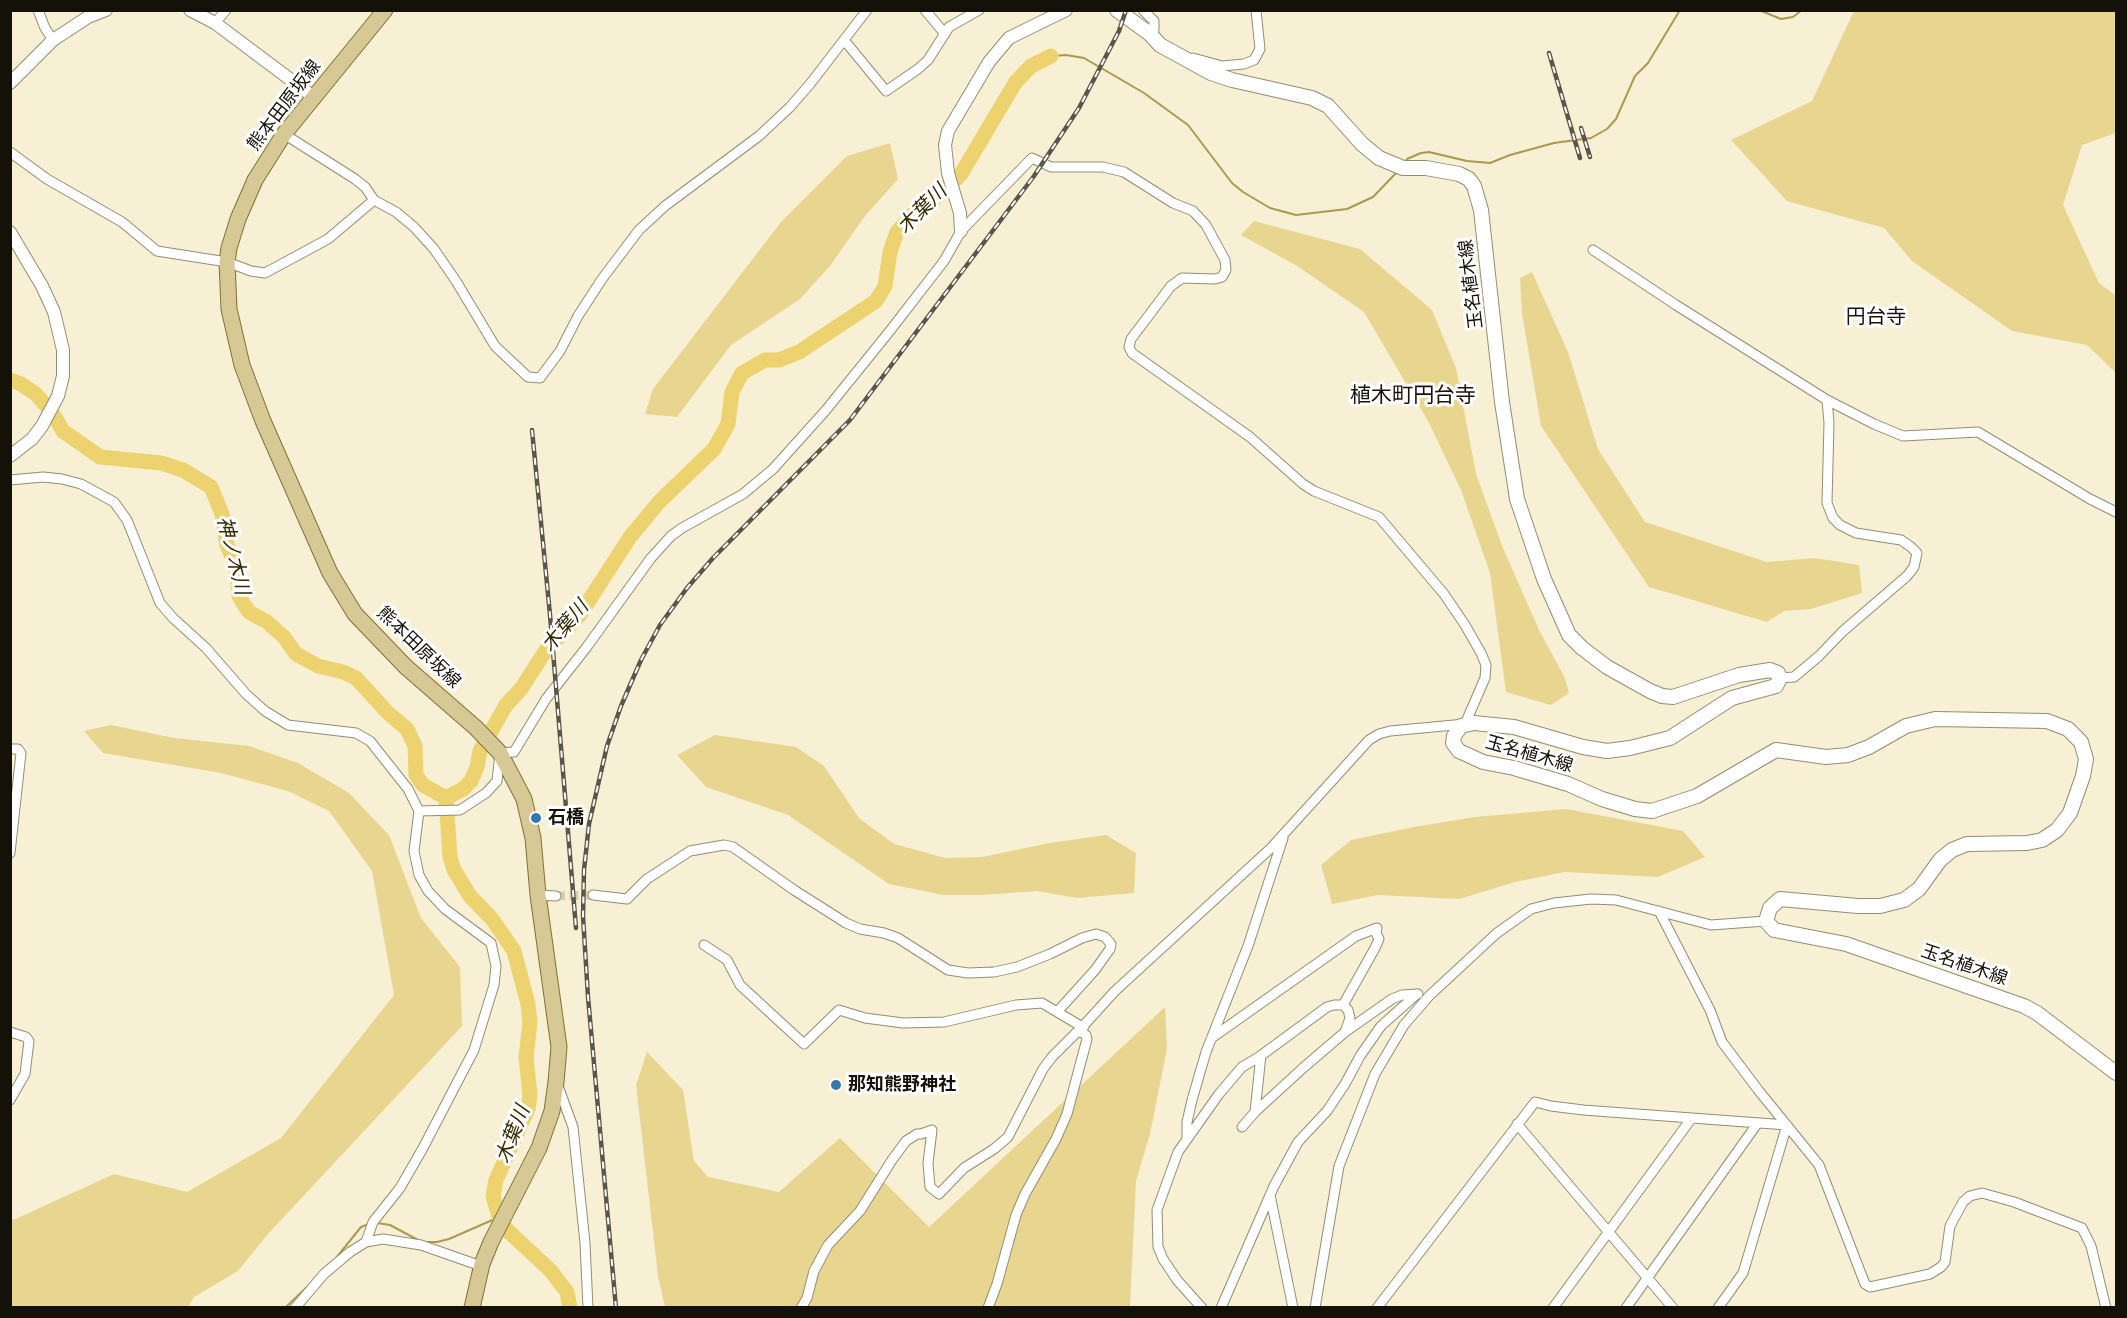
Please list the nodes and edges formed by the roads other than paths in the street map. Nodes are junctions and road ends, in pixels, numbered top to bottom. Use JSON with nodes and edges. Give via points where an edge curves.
{"nodes":[{"id":1,"x":38,"y":10,"type":"edge"},
{"id":2,"x":106,"y":10,"type":"edge"},
{"id":3,"x":190,"y":10,"type":"edge"},
{"id":4,"x":226,"y":10,"type":"edge"},
{"id":5,"x":385,"y":10,"type":"edge"},
{"id":6,"x":867,"y":10,"type":"edge"},
{"id":7,"x":925,"y":10,"type":"edge"},
{"id":8,"x":979,"y":10,"type":"edge"},
{"id":9,"x":1066,"y":10,"type":"edge"},
{"id":10,"x":1117,"y":10,"type":"edge"},
{"id":11,"x":1143,"y":10,"type":"edge"},
{"id":12,"x":1256,"y":10,"type":"edge"},
{"id":13,"x":215,"y":23,"type":"junction"},
{"id":14,"x":945,"y":34,"type":"junction"},
{"id":15,"x":1151,"y":35,"type":"junction"},
{"id":16,"x":52,"y":40,"type":"junction"},
{"id":17,"x":844,"y":40,"type":"junction"},
{"id":18,"x":1176,"y":54,"type":"junction"},
{"id":19,"x":10,"y":83,"type":"edge"},
{"id":20,"x":315,"y":98,"type":"junction"},
{"id":21,"x":284,"y":134,"type":"junction"},
{"id":22,"x":10,"y":152,"type":"edge"},
{"id":23,"x":374,"y":200,"type":"junction"},
{"id":24,"x":961,"y":231,"type":"junction"},
{"id":25,"x":10,"y":232,"type":"edge"},
{"id":26,"x":1593,"y":250,"type":"dead end"},
{"id":27,"x":227,"y":262,"type":"junction"},
{"id":28,"x":1827,"y":400,"type":"junction"},
{"id":29,"x":10,"y":456,"type":"edge"},
{"id":30,"x":10,"y":480,"type":"edge"},
{"id":31,"x":2116,"y":512,"type":"edge"},
{"id":32,"x":1780,"y":678,"type":"junction"},
{"id":33,"x":1465,"y":724,"type":"junction"},
{"id":34,"x":10,"y":749,"type":"edge"},
{"id":35,"x":497,"y":750,"type":"junction"},
{"id":36,"x":419,"y":811,"type":"junction"},
{"id":37,"x":1285,"y":834,"type":"junction"},
{"id":38,"x":10,"y":853,"type":"edge"},
{"id":39,"x":538,"y":895,"type":"junction"},
{"id":40,"x":593,"y":895,"type":"tunnel mouth"},
{"id":41,"x":556,"y":896,"type":"tunnel mouth"},
{"id":42,"x":1659,"y":911,"type":"junction"},
{"id":43,"x":1766,"y":921,"type":"junction"},
{"id":44,"x":704,"y":945,"type":"dead end"},
{"id":45,"x":1417,"y":994,"type":"junction"},
{"id":46,"x":1429,"y":996,"type":"junction"},
{"id":47,"x":1344,"y":1005,"type":"junction"},
{"id":48,"x":1058,"y":1011,"type":"junction"},
{"id":49,"x":10,"y":1032,"type":"edge"},
{"id":50,"x":1082,"y":1032,"type":"junction"},
{"id":51,"x":1345,"y":1032,"type":"junction"},
{"id":52,"x":1213,"y":1037,"type":"junction"},
{"id":53,"x":1262,"y":1055,"type":"junction"},
{"id":54,"x":2116,"y":1074,"type":"edge"},
{"id":55,"x":556,"y":1082,"type":"junction"},
{"id":56,"x":10,"y":1100,"type":"edge"},
{"id":57,"x":1255,"y":1112,"type":"junction"},
{"id":58,"x":1691,"y":1119,"type":"junction"},
{"id":59,"x":1517,"y":1124,"type":"junction"},
{"id":60,"x":1757,"y":1124,"type":"junction"},
{"id":61,"x":1787,"y":1125,"type":"junction"},
{"id":62,"x":1242,"y":1127,"type":"dead end"},
{"id":63,"x":1187,"y":1137,"type":"junction"},
{"id":64,"x":1270,"y":1196,"type":"junction"},
{"id":65,"x":1610,"y":1231,"type":"junction"},
{"id":66,"x":366,"y":1242,"type":"junction"},
{"id":67,"x":481,"y":1266,"type":"junction"},
{"id":68,"x":1648,"y":1277,"type":"junction"},
{"id":69,"x":2116,"y":1303,"type":"edge"},
{"id":70,"x":2106,"y":1306,"type":"edge"},
{"id":71,"x":295,"y":1308,"type":"edge"},
{"id":72,"x":472,"y":1308,"type":"edge"},
{"id":73,"x":588,"y":1308,"type":"edge"},
{"id":74,"x":801,"y":1308,"type":"edge"},
{"id":75,"x":988,"y":1308,"type":"edge"},
{"id":76,"x":1202,"y":1308,"type":"edge"},
{"id":77,"x":1221,"y":1308,"type":"edge"},
{"id":78,"x":1293,"y":1308,"type":"edge"},
{"id":79,"x":1315,"y":1308,"type":"edge"},
{"id":80,"x":1377,"y":1308,"type":"edge"},
{"id":81,"x":1553,"y":1308,"type":"edge"},
{"id":82,"x":1626,"y":1308,"type":"edge"},
{"id":83,"x":1673,"y":1308,"type":"edge"},
{"id":84,"x":1718,"y":1308,"type":"edge"}],
"edges":[{"from":1,"to":16,"type":"street"},
{"from":2,"to":16,"type":"street"},
{"from":3,"to":13,"type":"street"},
{"from":4,"to":13,"type":"street"},
{"from":5,"to":20,"type":"main road","name":"熊本田原坂線"},
{"from":6,"to":17,"type":"street"},
{"from":7,"to":14,"type":"street"},
{"from":8,"to":14,"type":"street"},
{"from":9,"to":24,"type":"street","via":[[1009,38],[989,62],[948,131],[948,173]]},
{"from":10,"to":15,"type":"main road","name":"玉名植木線"},
{"from":11,"to":15,"type":"street","via":[[1154,21]]},
{"from":12,"to":18,"type":"street","via":[[1260,49],[1254,60],[1222,66]]},
{"from":13,"to":20,"type":"street"},
{"from":14,"to":17,"type":"street","via":[[928,60],[886,91]]},
{"from":15,"to":18,"type":"main road","name":"玉名植木線"},
{"from":16,"to":19,"type":"street"},
{"from":17,"to":23,"type":"street","via":[[810,84],[759,136],[639,230],[602,279],[540,378],[528,377],[501,352],[434,249],[414,227]]},
{"from":18,"to":32,"type":"main road","name":"玉名植木線","via":[[1211,73],[1312,98],[1328,106],[1379,158],[1403,168],[1426,168],[1469,179],[1481,210],[1517,499],[1544,579],[1569,635],[1607,667],[1662,696],[1673,697],[1739,675],[1770,670]]},
{"from":20,"to":21,"type":"main road","name":"熊本田原坂線"},
{"from":21,"to":23,"type":"street","via":[[356,179]]},
{"from":21,"to":27,"type":"main road","name":"熊本田原坂線","via":[[255,180],[238,219]]},
{"from":22,"to":27,"type":"street","via":[[47,179],[122,222],[156,251]]},
{"from":23,"to":27,"type":"street","via":[[328,239],[265,273]]},
{"from":24,"to":33,"type":"street","via":[[1032,158],[1051,167],[1103,167],[1124,172],[1192,211],[1206,225],[1225,260],[1226,270],[1222,277],[1182,278],[1171,286],[1131,339],[1132,353],[1250,437],[1303,484],[1379,517],[1444,594],[1486,665],[1485,678]]},
{"from":24,"to":35,"type":"street","via":[[944,261],[826,410],[773,469],[742,494],[671,536],[546,699],[514,752]]},
{"from":25,"to":29,"type":"street","via":[[54,312],[63,350],[58,396],[32,439]]},
{"from":26,"to":28,"type":"street"},
{"from":27,"to":35,"type":"main road","name":"熊本田原坂線","via":[[229,309],[242,365],[330,573],[355,614],[376,638]]},
{"from":28,"to":31,"type":"street","via":[[1903,436],[1978,432]]},
{"from":28,"to":32,"type":"street","via":[[1827,504],[1833,518],[1856,533],[1901,540],[1917,554],[1907,576],[1819,656],[1794,678]]},
{"from":30,"to":36,"type":"street","via":[[62,479],[81,484],[114,502],[127,520],[160,603],[246,694],[288,724],[356,733],[370,741],[408,789]]},
{"from":32,"to":33,"type":"main road","name":"玉名植木線","via":[[1776,686],[1732,698],[1670,738],[1630,748],[1607,751],[1514,727]]},
{"from":33,"to":37,"type":"street","via":[[1390,731],[1369,740]]},
{"from":33,"to":43,"type":"main road","name":"玉名植木線","via":[[1454,736],[1453,743],[1459,751],[1483,762],[1568,784],[1635,810],[1652,811],[1697,796],[1776,750],[1826,757],[1848,755],[1906,726],[1935,719],[2047,721],[2068,729],[2081,742],[2086,759],[2070,813],[2057,830],[2042,840],[1968,844],[1952,850],[1919,889],[1904,900],[1858,906],[1780,899],[1770,908]]},
{"from":34,"to":38,"type":"street","via":[[21,753]]},
{"from":35,"to":36,"type":"street","via":[[497,781],[486,793],[460,810]]},
{"from":35,"to":39,"type":"main road","name":"熊本田原坂線","via":[[524,799],[533,838]]},
{"from":36,"to":66,"type":"street","via":[[414,851],[419,875],[445,909],[491,943],[496,966],[494,985],[466,1069],[400,1188],[373,1222]]},
{"from":37,"to":50,"type":"street","via":[[1140,966],[1085,1024]]},
{"from":37,"to":52,"type":"street"},
{"from":39,"to":41,"type":"street"},
{"from":39,"to":55,"type":"main road","name":"熊本田原坂線","via":[[559,1047]]},
{"from":40,"to":48,"type":"street","via":[[627,899],[647,879],[690,851],[724,845],[733,847],[846,923],[898,938],[948,970],[968,974],[994,972],[1017,967],[1082,938],[1096,934],[1105,937],[1110,949]]},
{"from":42,"to":43,"type":"street","via":[[1711,925]]},
{"from":42,"to":46,"type":"street","via":[[1616,900],[1591,899],[1531,909],[1497,933]]},
{"from":42,"to":61,"type":"street","via":[[1710,1010],[1722,1042]]},
{"from":43,"to":54,"type":"main road","name":"玉名植木線","via":[[1774,930],[1846,944],[2024,1006]]},
{"from":44,"to":48,"type":"street","via":[[727,960],[740,985],[804,1044],[839,1010],[903,1023],[944,1022],[1029,1003],[1042,1003]]},
{"from":45,"to":46,"type":"street"},
{"from":45,"to":51,"type":"street","via":[[1392,999]]},
{"from":45,"to":64,"type":"street","via":[[1381,1026],[1327,1111],[1298,1142]]},
{"from":46,"to":79,"type":"street","via":[[1404,1024],[1375,1074],[1343,1155]]},
{"from":47,"to":51,"type":"street","via":[[1350,1018]]},
{"from":47,"to":52,"type":"street","via":[[1379,939],[1377,928],[1356,936]]},
{"from":47,"to":53,"type":"street","via":[[1327,1007]]},
{"from":48,"to":50,"type":"street","via":[[1079,1025]]},
{"from":49,"to":56,"type":"street","via":[[29,1041],[25,1074]]},
{"from":50,"to":74,"type":"street","via":[[1077,1032],[1043,1069],[1008,1137],[964,1168],[939,1194],[930,1187],[932,1130],[906,1142],[860,1211],[828,1245]]},
{"from":50,"to":75,"type":"street","via":[[1087,1039],[1067,1114],[1021,1205]]},
{"from":51,"to":57,"type":"street"},
{"from":52,"to":63,"type":"street","via":[[1192,1100]]},
{"from":53,"to":57,"type":"street"},
{"from":53,"to":63,"type":"street","via":[[1242,1067]]},
{"from":55,"to":67,"type":"main road","name":"熊本田原坂線","via":[[552,1111],[539,1148]]},
{"from":55,"to":73,"type":"street","via":[[573,1127]]},
{"from":57,"to":62,"type":"street"},
{"from":58,"to":59,"type":"street","via":[[1551,1107],[1535,1102]]},
{"from":58,"to":60,"type":"street"},
{"from":58,"to":65,"type":"street"},
{"from":59,"to":65,"type":"street"},
{"from":59,"to":80,"type":"street"},
{"from":60,"to":61,"type":"street"},
{"from":60,"to":68,"type":"street"},
{"from":61,"to":70,"type":"street","via":[[1819,1165],[1865,1284],[1870,1287],[1930,1274],[1941,1267],[1950,1226],[1963,1202],[1982,1193],[2082,1228],[2091,1246]]},
{"from":61,"to":84,"type":"street","via":[[1743,1273]]},
{"from":63,"to":76,"type":"street","via":[[1157,1210],[1158,1247],[1177,1280]]},
{"from":64,"to":77,"type":"street"},
{"from":64,"to":78,"type":"street"},
{"from":65,"to":68,"type":"street"},
{"from":65,"to":81,"type":"street"},
{"from":66,"to":67,"type":"street","via":[[383,1239],[422,1245]]},
{"from":66,"to":71,"type":"street","via":[[324,1274]]},
{"from":67,"to":72,"type":"main road","name":"熊本田原坂線"},
{"from":68,"to":82,"type":"street"},
{"from":68,"to":83,"type":"street"},
{"from":69,"to":70,"type":"street"}]}
